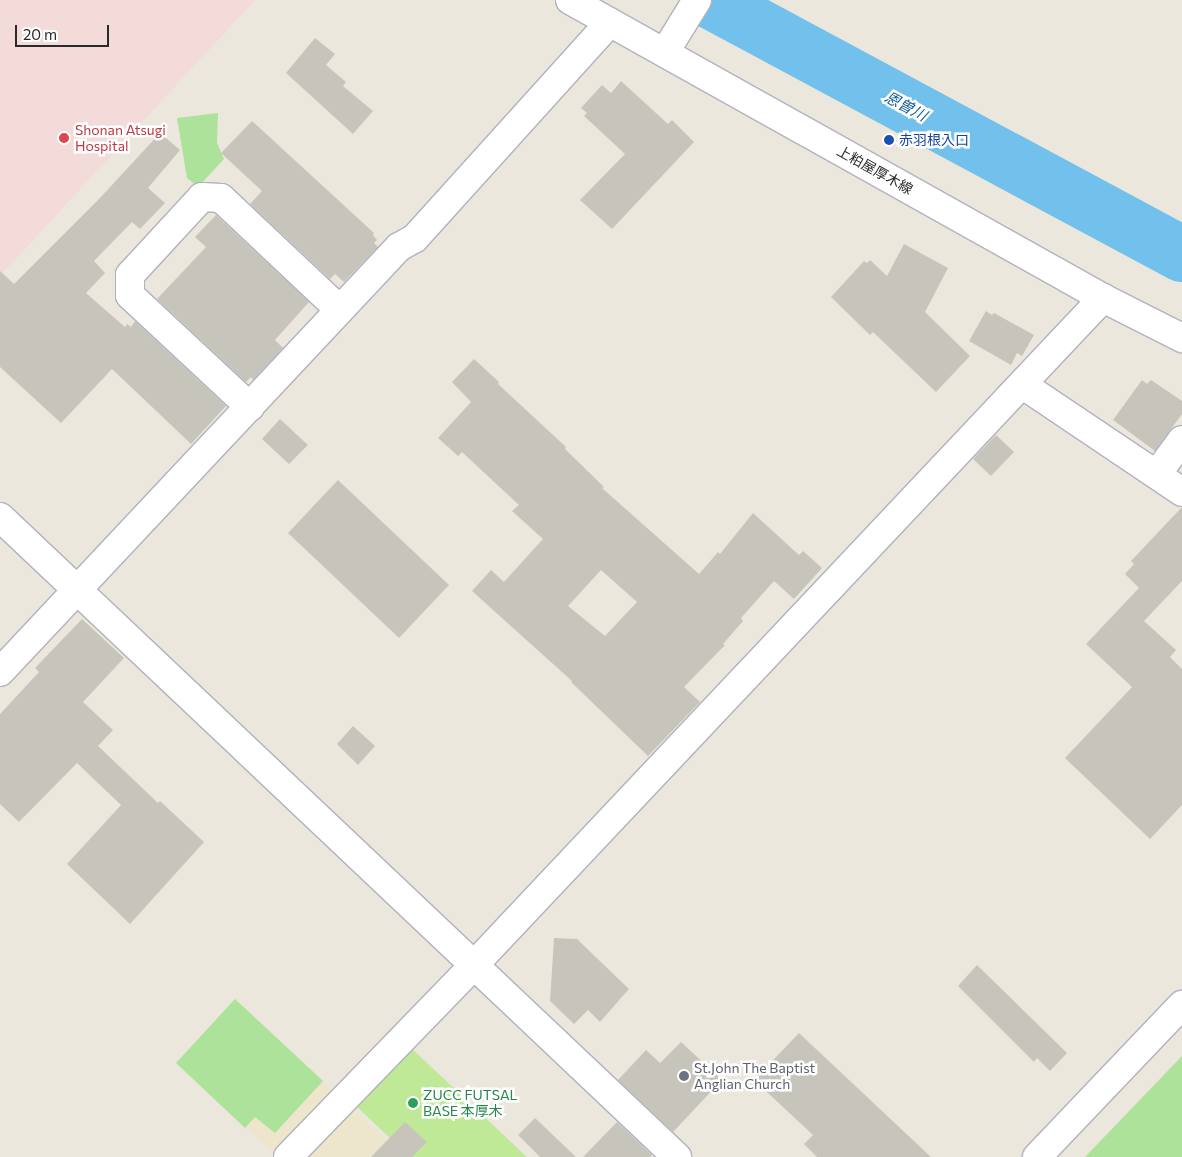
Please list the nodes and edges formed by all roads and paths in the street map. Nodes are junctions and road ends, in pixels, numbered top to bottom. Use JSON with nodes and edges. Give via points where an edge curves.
{"nodes":[{"id":1,"x":570,"y":0,"type":"edge"},
{"id":2,"x":690,"y":10,"type":"edge"},
{"id":3,"x":609,"y":23,"type":"junction"},
{"id":4,"x":665,"y":52,"type":"junction"},
{"id":5,"x":1103,"y":298,"type":"junction"},
{"id":6,"x":340,"y":310,"type":"junction"},
{"id":7,"x":1182,"y":338,"type":"edge"},
{"id":8,"x":1023,"y":386,"type":"junction"},
{"id":9,"x":250,"y":407,"type":"junction"},
{"id":10,"x":1182,"y":440,"type":"edge"},
{"id":11,"x":1157,"y":474,"type":"junction"},
{"id":12,"x":1182,"y":492,"type":"edge"},
{"id":13,"x":0,"y":517,"type":"edge"},
{"id":14,"x":77,"y":590,"type":"junction"},
{"id":15,"x":0,"y":672,"type":"edge"},
{"id":16,"x":474,"y":965,"type":"junction"},
{"id":17,"x":1182,"y":1005,"type":"edge"},
{"id":18,"x":288,"y":1157,"type":"edge"},
{"id":19,"x":677,"y":1157,"type":"edge"},
{"id":20,"x":1037,"y":1157,"type":"edge"}],
"edges":[{"from":1,"to":3,"type":"street","name":"上粕屋厚木線"},
{"from":2,"to":4,"type":"street"},
{"from":3,"to":4,"type":"street","name":"上粕屋厚木線"},
{"from":3,"to":6,"type":"street","via":[[415,238],[399,247]]},
{"from":4,"to":5,"type":"street","name":"上粕屋厚木線"},
{"from":5,"to":7,"type":"street","name":"上粕屋厚木線"},
{"from":5,"to":8,"type":"street"},
{"from":6,"to":9,"type":"street"},
{"from":6,"to":9,"type":"street","via":[[221,198],[202,196],[130,275],[130,295]]},
{"from":8,"to":11,"type":"street"},
{"from":8,"to":16,"type":"street"},
{"from":9,"to":14,"type":"street"},
{"from":10,"to":11,"type":"street"},
{"from":11,"to":12,"type":"street"},
{"from":13,"to":14,"type":"street"},
{"from":14,"to":15,"type":"street"},
{"from":14,"to":16,"type":"street"},
{"from":16,"to":18,"type":"street"},
{"from":16,"to":19,"type":"street"},
{"from":17,"to":20,"type":"street"}]}
